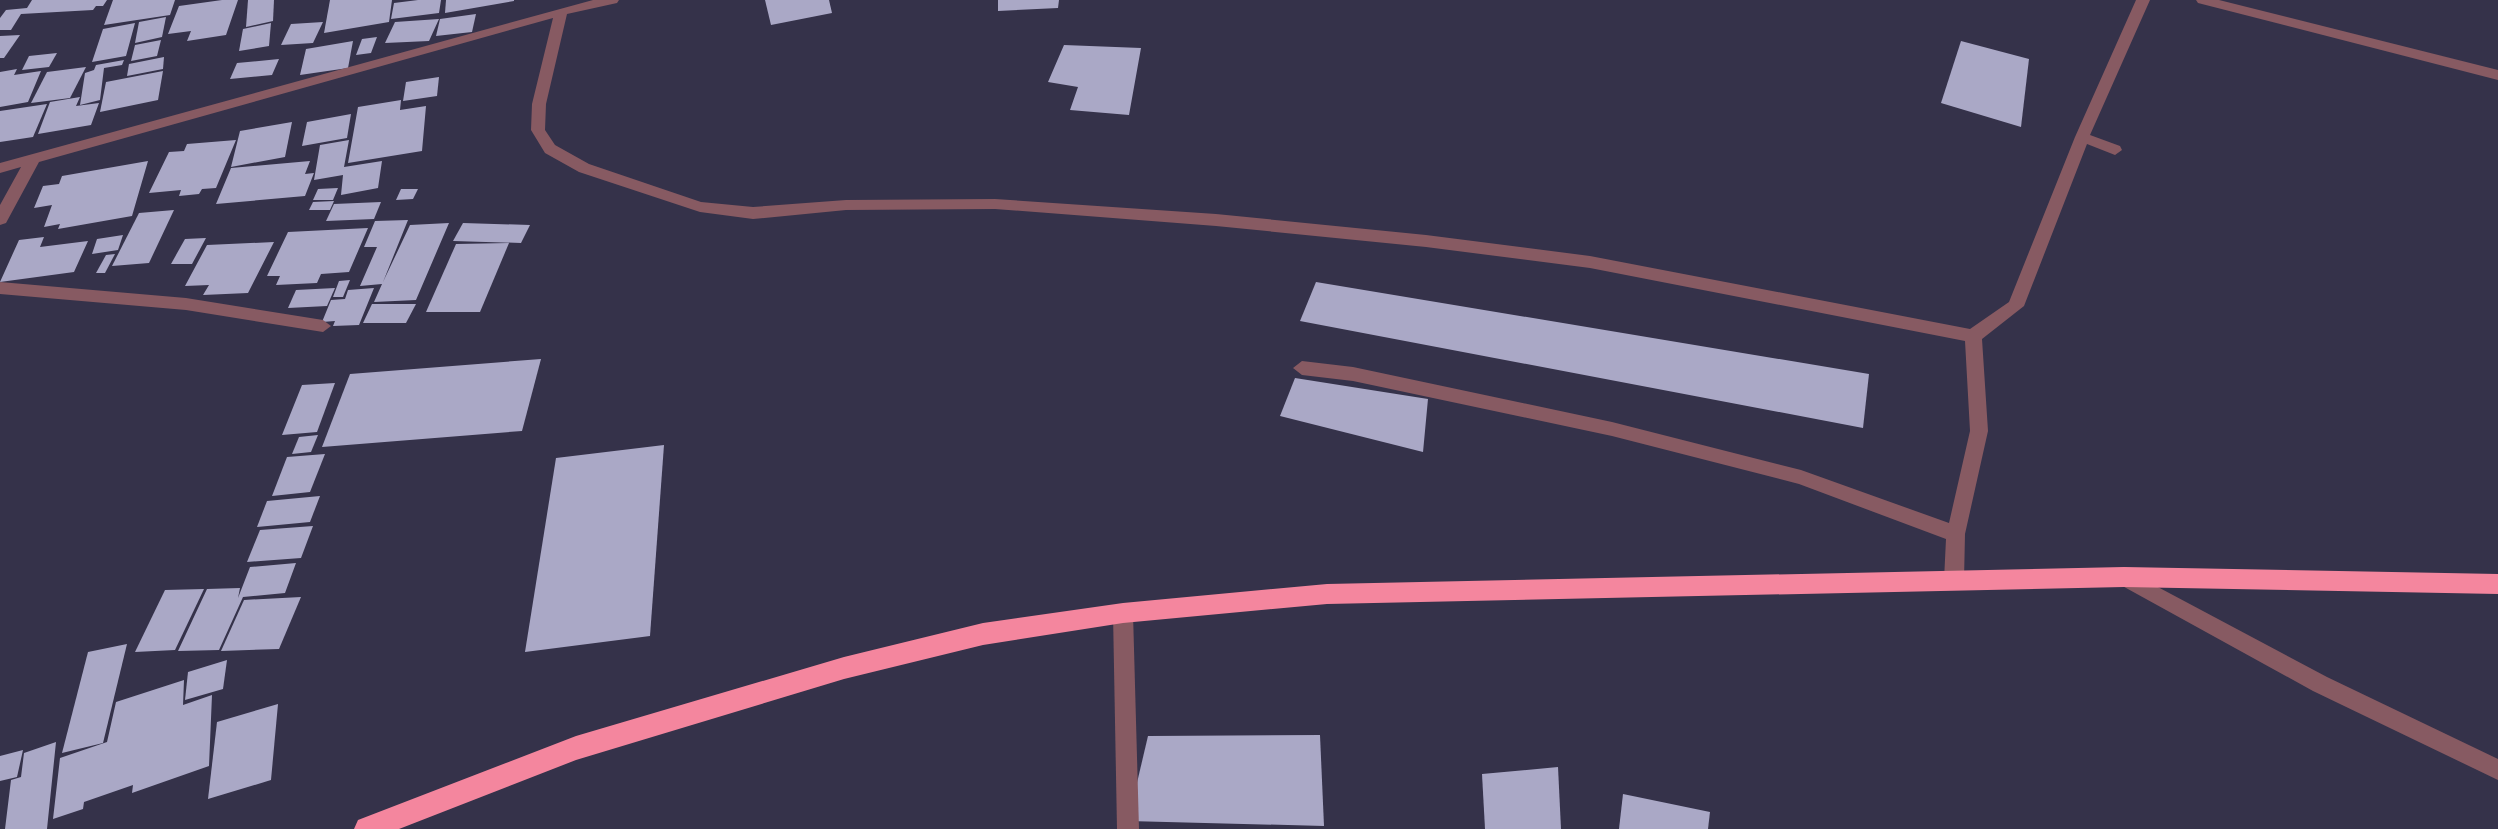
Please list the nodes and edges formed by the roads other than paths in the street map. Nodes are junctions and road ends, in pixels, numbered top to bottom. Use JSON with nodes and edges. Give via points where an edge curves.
{"nodes":[{"id":1,"x":612,"y":0,"type":"edge"},
{"id":2,"x":2143,"y":0,"type":"edge"},
{"id":3,"x":2203,"y":0,"type":"edge"},
{"id":4,"x":561,"y":11,"type":"junction"},
{"id":5,"x":2498,"y":75,"type":"edge"},
{"id":6,"x":2082,"y":137,"type":"junction"},
{"id":7,"x":2115,"y":150,"type":"dead end"},
{"id":8,"x":33,"y":160,"type":"junction"},
{"id":9,"x":0,"y":168,"type":"edge"},
{"id":10,"x":0,"y":219,"type":"edge"},
{"id":11,"x":0,"y":288,"type":"edge"},
{"id":12,"x":323,"y":326,"type":"dead end"},
{"id":13,"x":1973,"y":336,"type":"junction"},
{"id":14,"x":1302,"y":368,"type":"dead end"},
{"id":15,"x":1956,"y":534,"type":"junction"},
{"id":16,"x":2124,"y":577,"type":"junction"},
{"id":17,"x":1954,"y":580,"type":"junction"},
{"id":18,"x":2498,"y":584,"type":"edge"},
{"id":19,"x":1123,"y":613,"type":"junction"},
{"id":20,"x":2498,"y":771,"type":"edge"},
{"id":21,"x":368,"y":829,"type":"edge"},
{"id":22,"x":1128,"y":829,"type":"edge"}],
"edges":[{"from":1,"to":4,"type":"street"},
{"from":2,"to":6,"type":"street"},
{"from":3,"to":5,"type":"street"},
{"from":4,"to":8,"type":"street"},
{"from":4,"to":13,"type":"street","via":[[539,104],[538,130],[550,149],[584,168],[700,207],[753,213],[846,205],[995,204],[1426,240],[1590,262]]},
{"from":6,"to":7,"type":"street"},
{"from":6,"to":13,"type":"street","via":[[2016,306]]},
{"from":8,"to":9,"type":"street"},
{"from":8,"to":10,"type":"street"},
{"from":11,"to":12,"type":"street","via":[[186,304]]},
{"from":13,"to":15,"type":"street","via":[[1979,431]]},
{"from":14,"to":15,"type":"street","via":[[1353,374],[1612,429],[1801,477]]},
{"from":15,"to":17,"type":"street"},
{"from":16,"to":17,"type":"highway"},
{"from":16,"to":18,"type":"highway"},
{"from":16,"to":20,"type":"street","via":[[2320,684]]},
{"from":17,"to":19,"type":"highway","via":[[1327,594]]},
{"from":19,"to":21,"type":"highway","via":[[983,634],[844,668],[576,748]]},
{"from":19,"to":22,"type":"street"}]}
